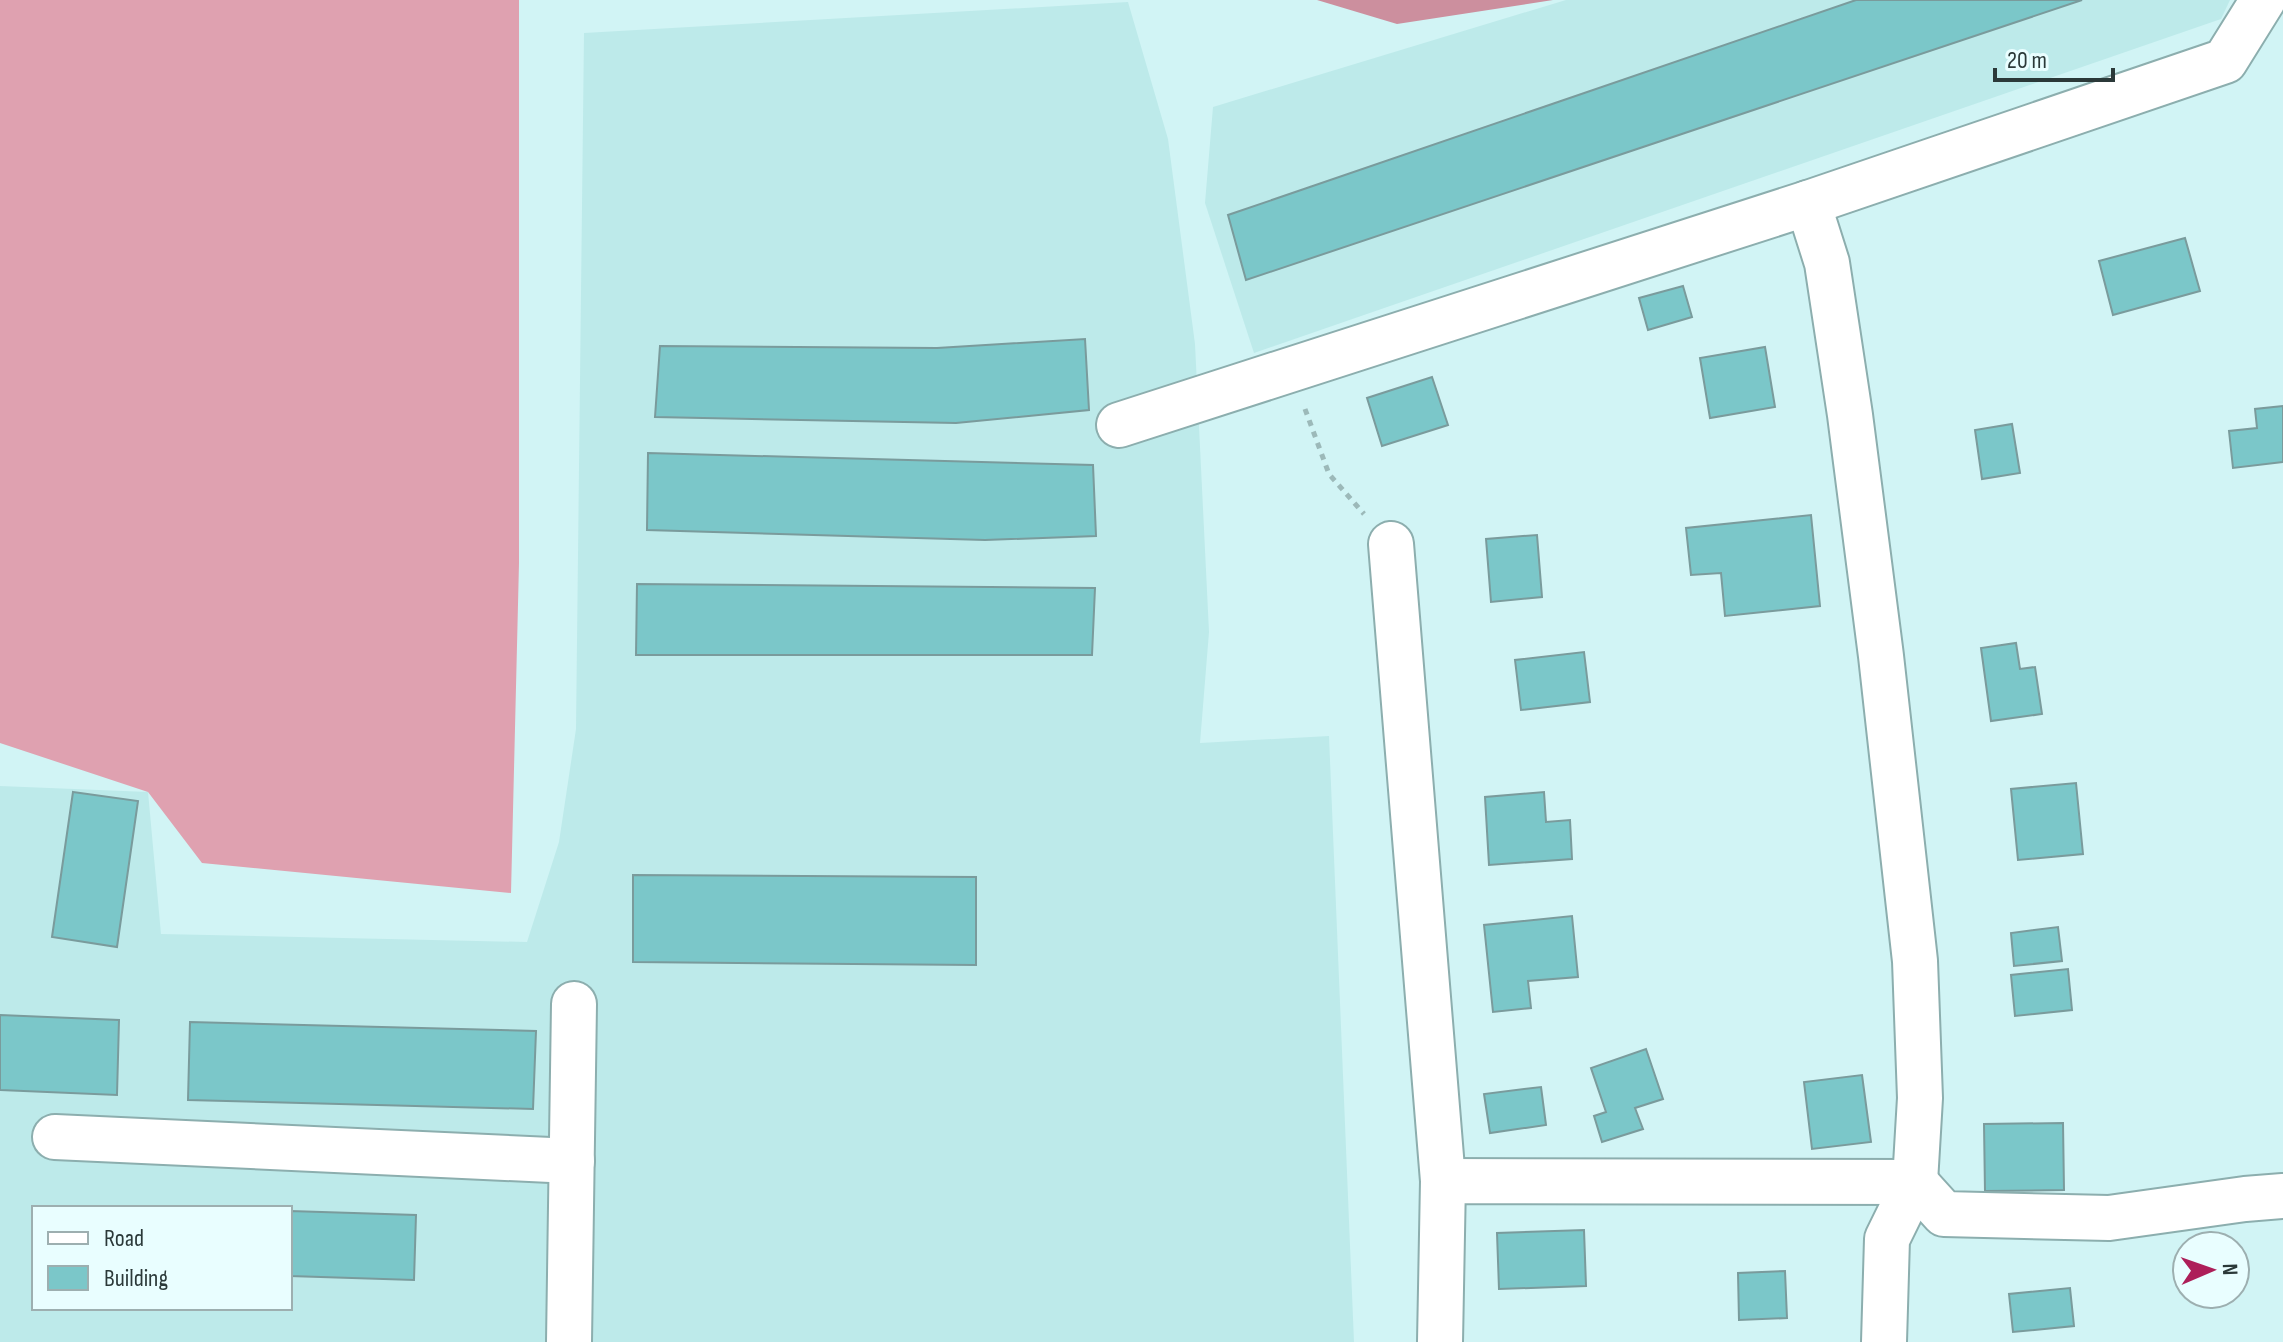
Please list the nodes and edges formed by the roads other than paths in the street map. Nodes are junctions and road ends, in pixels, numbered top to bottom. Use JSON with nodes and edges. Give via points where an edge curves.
{"nodes":[{"id":1,"x":2263,"y":0,"type":"edge"},
{"id":2,"x":1808,"y":203,"type":"junction"},
{"id":3,"x":1119,"y":425,"type":"dead end"},
{"id":4,"x":1391,"y":544,"type":"road end"},
{"id":5,"x":574,"y":1004,"type":"dead end"},
{"id":6,"x":55,"y":1137,"type":"dead end"},
{"id":7,"x":572,"y":1161,"type":"junction"},
{"id":8,"x":1443,"y":1181,"type":"junction"},
{"id":9,"x":1915,"y":1182,"type":"junction"},
{"id":10,"x":2283,"y":1196,"type":"edge"},
{"id":11,"x":569,"y":1342,"type":"edge"},
{"id":12,"x":1440,"y":1342,"type":"edge"},
{"id":13,"x":1884,"y":1342,"type":"edge"}],
"edges":[{"from":1,"to":2,"type":"street","via":[[2225,61]]},
{"from":2,"to":3,"type":"street"},
{"from":2,"to":9,"type":"street","via":[[1827,263],[1850,415],[1913,945],[1920,1098]]},
{"from":4,"to":8,"type":"street"},
{"from":5,"to":7,"type":"street"},
{"from":6,"to":7,"type":"street"},
{"from":7,"to":11,"type":"street"},
{"from":8,"to":9,"type":"street"},
{"from":8,"to":12,"type":"street"},
{"from":9,"to":10,"type":"street","via":[[1944,1214],[2109,1218]]},
{"from":9,"to":13,"type":"street","via":[[1887,1239]]}]}
